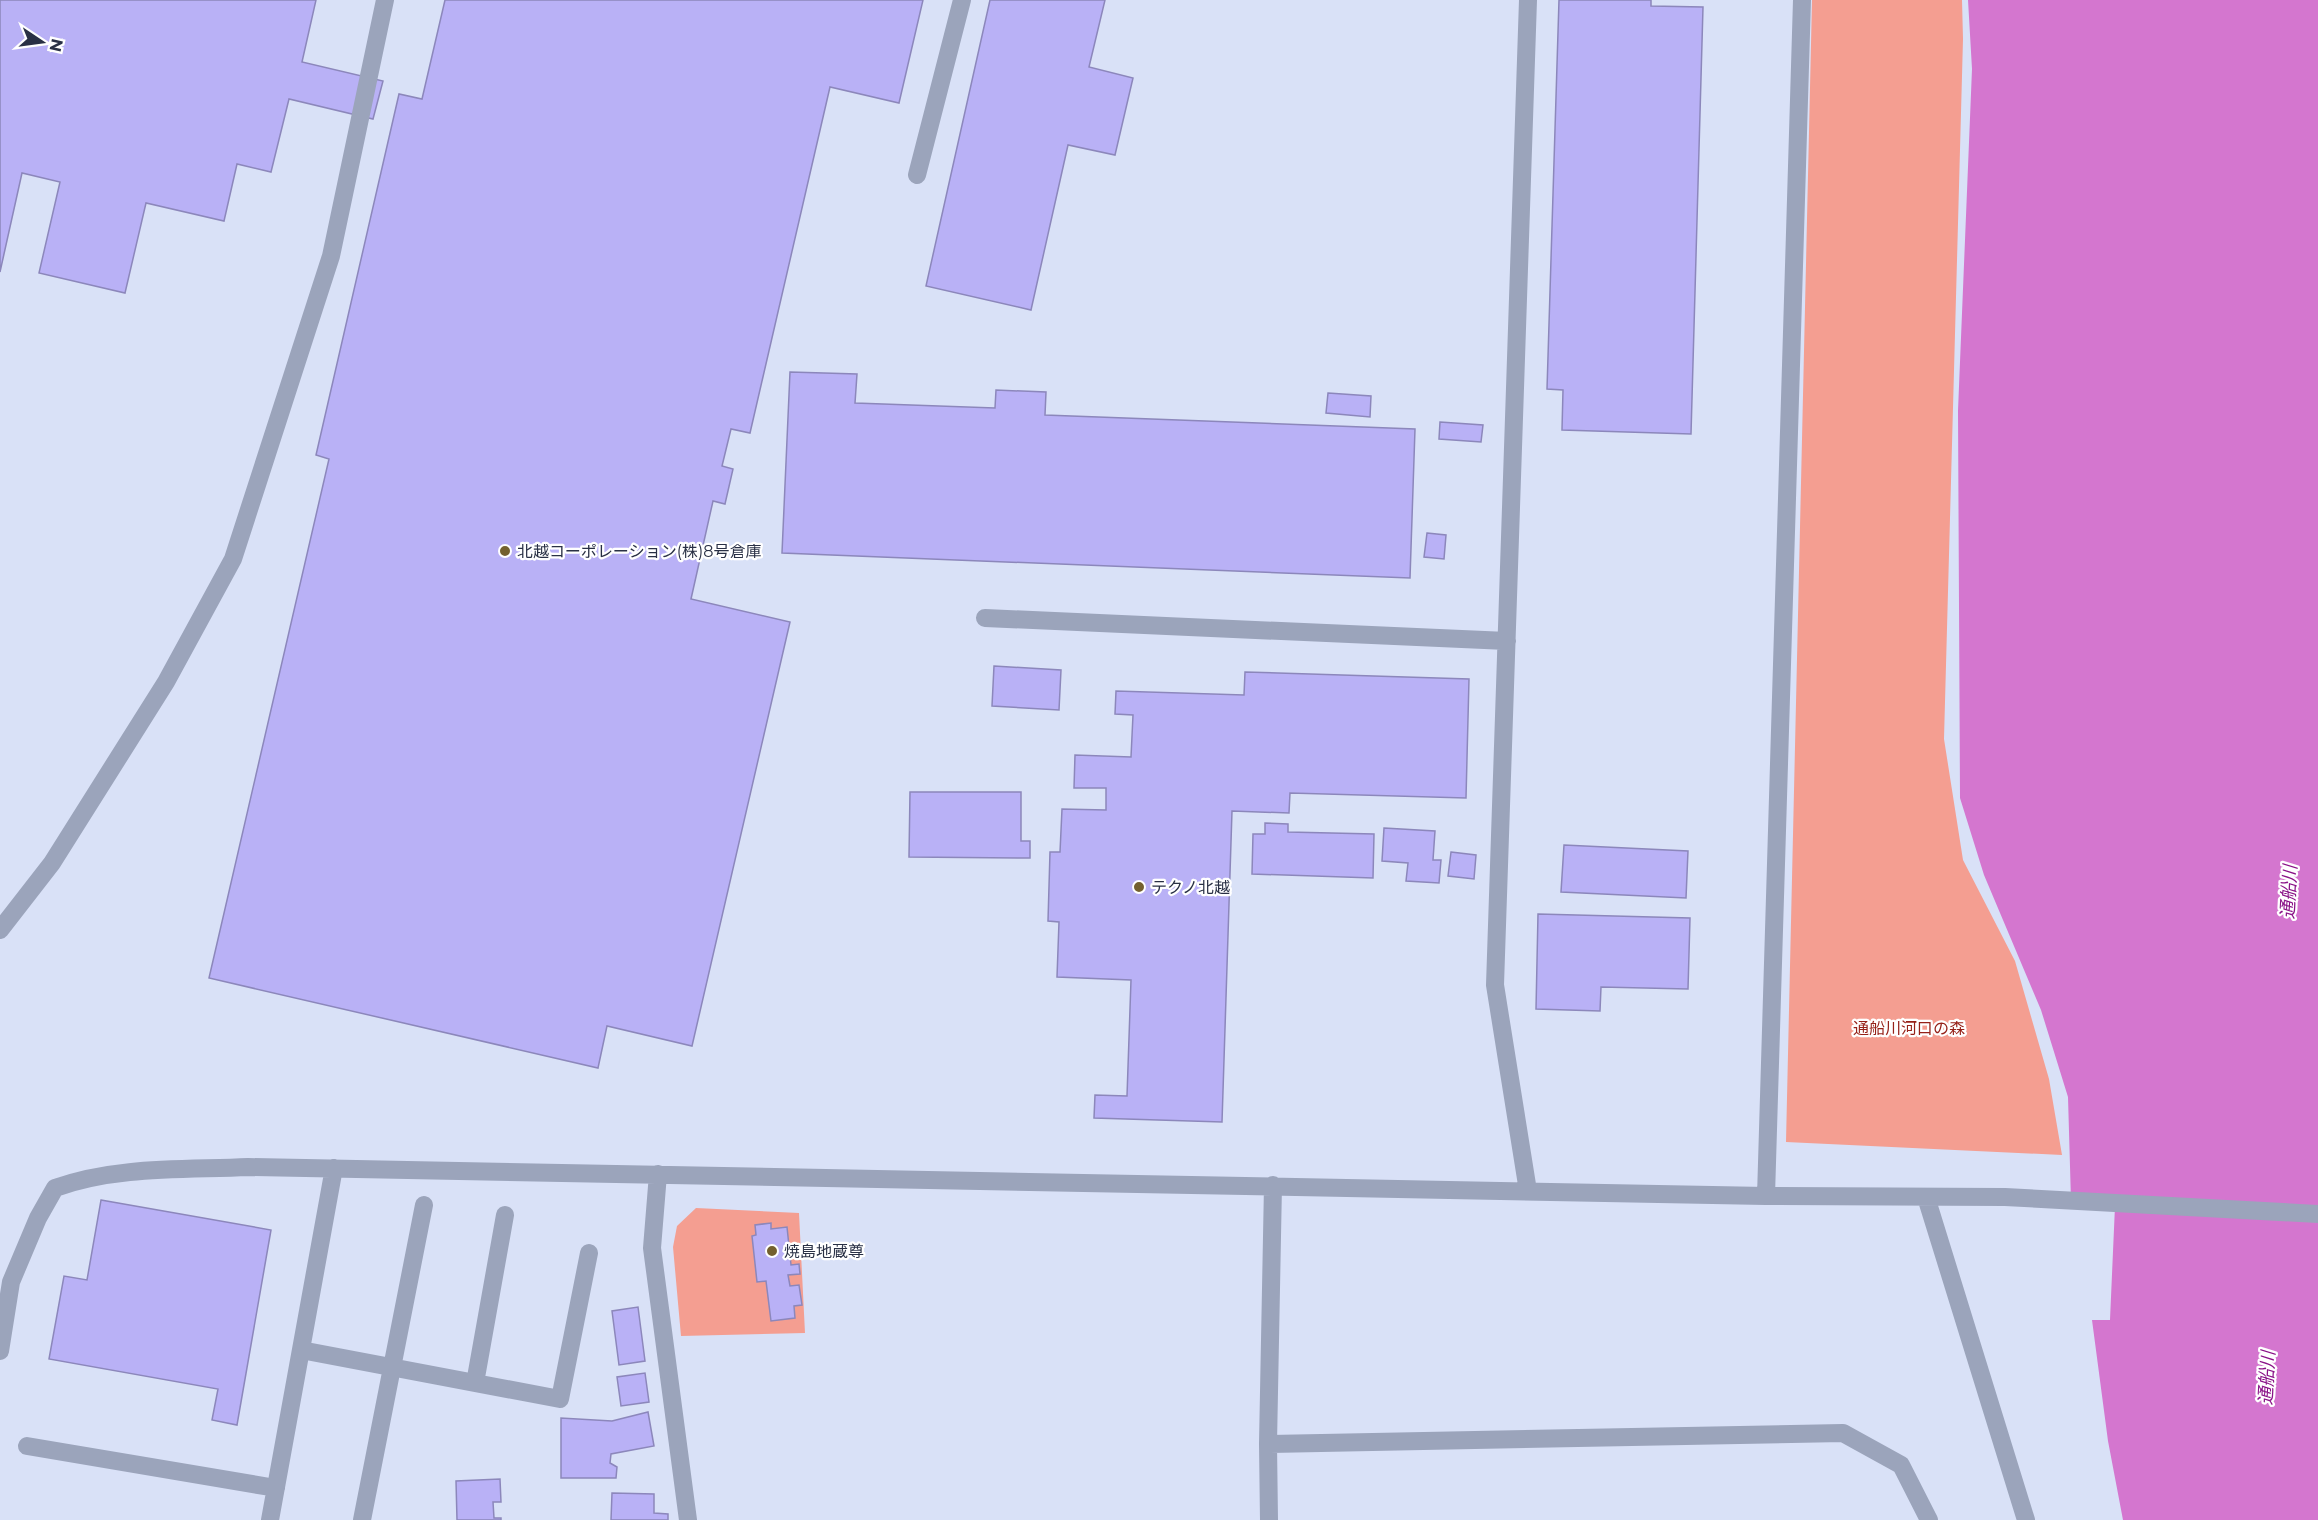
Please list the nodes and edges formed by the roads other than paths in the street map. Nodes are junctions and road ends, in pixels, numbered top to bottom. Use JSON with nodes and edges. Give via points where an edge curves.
{"nodes":[{"id":1,"x":385,"y":0,"type":"edge"},
{"id":2,"x":962,"y":0,"type":"edge"},
{"id":3,"x":1528,"y":0,"type":"edge"},
{"id":4,"x":1802,"y":0,"type":"edge"},
{"id":5,"x":917,"y":175,"type":"dead end"},
{"id":6,"x":985,"y":618,"type":"dead end"},
{"id":7,"x":1507,"y":641,"type":"junction"},
{"id":8,"x":0,"y":930,"type":"edge"},
{"id":9,"x":334,"y":1168,"type":"junction"},
{"id":10,"x":658,"y":1174,"type":"junction"},
{"id":11,"x":1273,"y":1185,"type":"junction"},
{"id":12,"x":1528,"y":1191,"type":"junction"},
{"id":13,"x":1766,"y":1196,"type":"junction"},
{"id":14,"x":1926,"y":1197,"type":"junction"},
{"id":15,"x":424,"y":1205,"type":"dead end"},
{"id":16,"x":2318,"y":1214,"type":"edge"},
{"id":17,"x":505,"y":1215,"type":"dead end"},
{"id":18,"x":590,"y":1253,"type":"dead end"},
{"id":19,"x":301,"y":1350,"type":"junction"},
{"id":20,"x":0,"y":1351,"type":"edge"},
{"id":21,"x":392,"y":1367,"type":"junction"},
{"id":22,"x":475,"y":1383,"type":"junction"},
{"id":23,"x":1268,"y":1444,"type":"junction"},
{"id":24,"x":27,"y":1446,"type":"dead end"},
{"id":25,"x":276,"y":1488,"type":"junction"},
{"id":26,"x":270,"y":1520,"type":"edge"},
{"id":27,"x":362,"y":1520,"type":"edge"},
{"id":28,"x":688,"y":1520,"type":"edge"},
{"id":29,"x":1269,"y":1520,"type":"edge"},
{"id":30,"x":1929,"y":1520,"type":"edge"},
{"id":31,"x":2026,"y":1520,"type":"edge"}],
"edges":[{"from":1,"to":8,"type":"street","via":[[330,256],[233,559],[160,692],[52,863]]},
{"from":2,"to":5,"type":"street"},
{"from":3,"to":7,"type":"street"},
{"from":4,"to":13,"type":"street"},
{"from":6,"to":7,"type":"street"},
{"from":7,"to":12,"type":"street","via":[[1495,985]]},
{"from":9,"to":10,"type":"street"},
{"from":9,"to":19,"type":"street"},
{"from":9,"to":20,"type":"street","via":[[248,1167],[113,1174],[82,1178],[55,1188],[11,1282]]},
{"from":10,"to":11,"type":"street"},
{"from":10,"to":28,"type":"street","via":[[652,1248]]},
{"from":11,"to":12,"type":"street"},
{"from":11,"to":23,"type":"street"},
{"from":12,"to":13,"type":"street"},
{"from":13,"to":14,"type":"street"},
{"from":14,"to":16,"type":"street","via":[[2005,1197]]},
{"from":14,"to":31,"type":"street"},
{"from":15,"to":21,"type":"street"},
{"from":17,"to":22,"type":"street"},
{"from":18,"to":22,"type":"street","via":[[560,1399]]},
{"from":19,"to":21,"type":"street"},
{"from":19,"to":25,"type":"street"},
{"from":21,"to":22,"type":"street"},
{"from":21,"to":27,"type":"street"},
{"from":23,"to":29,"type":"street"},
{"from":23,"to":30,"type":"street","via":[[1843,1433],[1901,1466]]},
{"from":24,"to":25,"type":"street"},
{"from":25,"to":26,"type":"street"}]}
